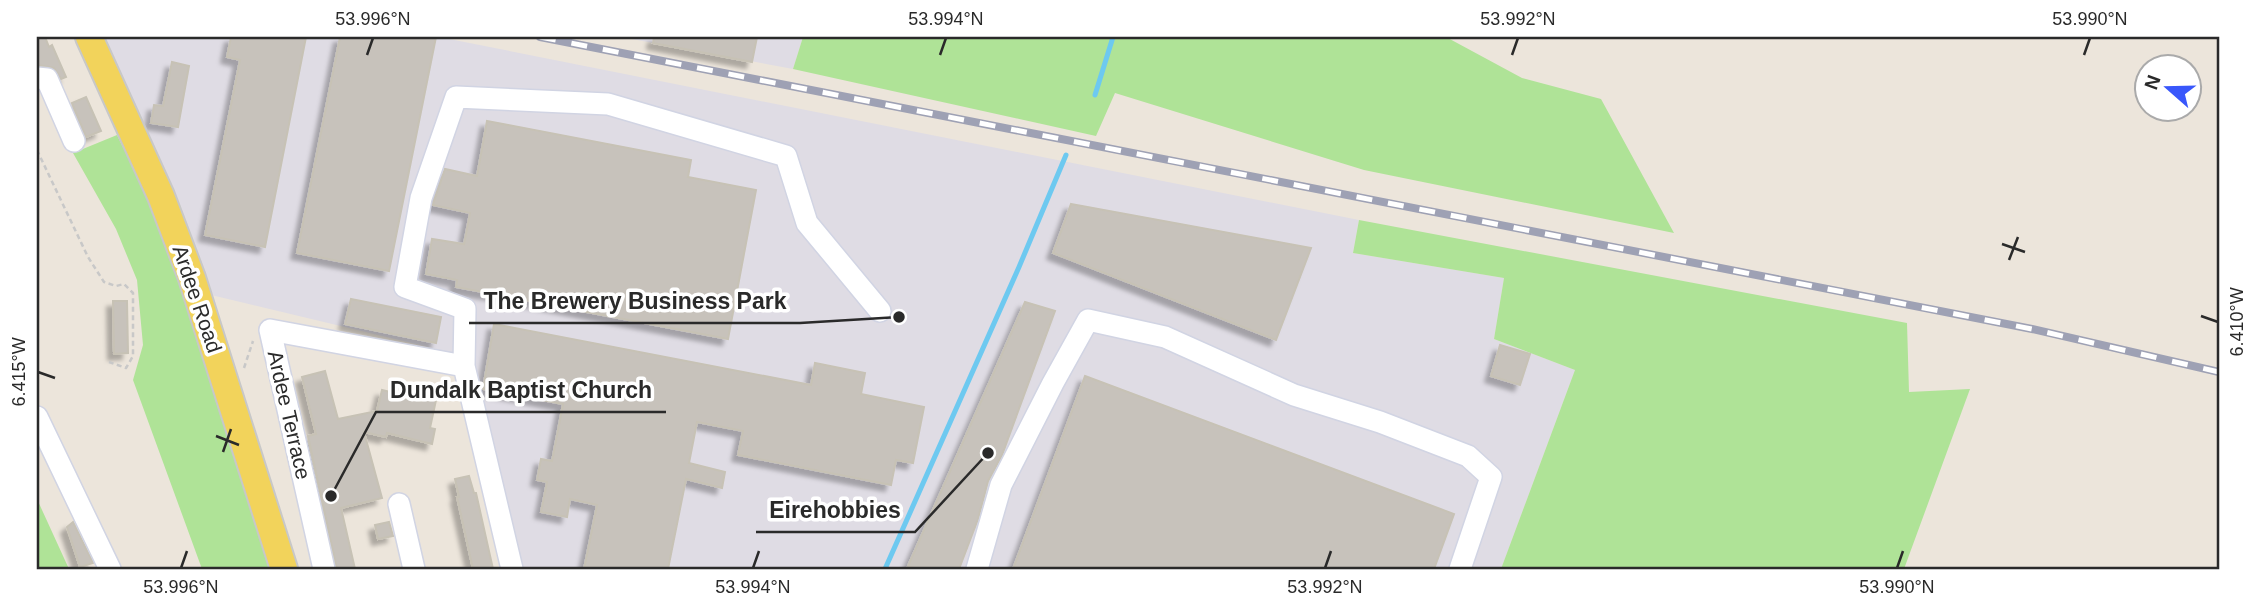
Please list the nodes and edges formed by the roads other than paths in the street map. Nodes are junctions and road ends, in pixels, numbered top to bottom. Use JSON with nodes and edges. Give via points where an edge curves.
{"nodes":[{"id":1,"x":89,"y":37,"type":"edge"},
{"id":2,"x":37,"y":78,"type":"edge"},
{"id":3,"x":74,"y":141,"type":"dead end"},
{"id":4,"x":880,"y":311,"type":"dead end"},
{"id":5,"x":464,"y":366,"type":"junction"},
{"id":6,"x":37,"y":417,"type":"edge"},
{"id":7,"x":399,"y":504,"type":"dead end"},
{"id":8,"x":110,"y":569,"type":"edge"},
{"id":9,"x":284,"y":569,"type":"edge"},
{"id":10,"x":324,"y":569,"type":"edge"},
{"id":11,"x":414,"y":569,"type":"edge"},
{"id":12,"x":512,"y":569,"type":"edge"},
{"id":13,"x":978,"y":569,"type":"edge"},
{"id":14,"x":1460,"y":569,"type":"edge"}],
"edges":[{"from":1,"to":9,"type":"main road","name":"Ardee Road","via":[[192,278]]},
{"from":2,"to":3,"type":"street","via":[[47,79]]},
{"from":4,"to":5,"type":"street","via":[[807,223],[786,156],[608,104],[456,97],[421,198],[405,286],[465,309]]},
{"from":5,"to":10,"type":"street","name":"Ardee Terrace","via":[[270,330]]},
{"from":5,"to":12,"type":"street"},
{"from":6,"to":8,"type":"street"},
{"from":7,"to":11,"type":"street"},
{"from":13,"to":14,"type":"street","via":[[1001,485],[1088,320],[1165,337],[1294,394],[1468,456],[1491,477]]}]}
